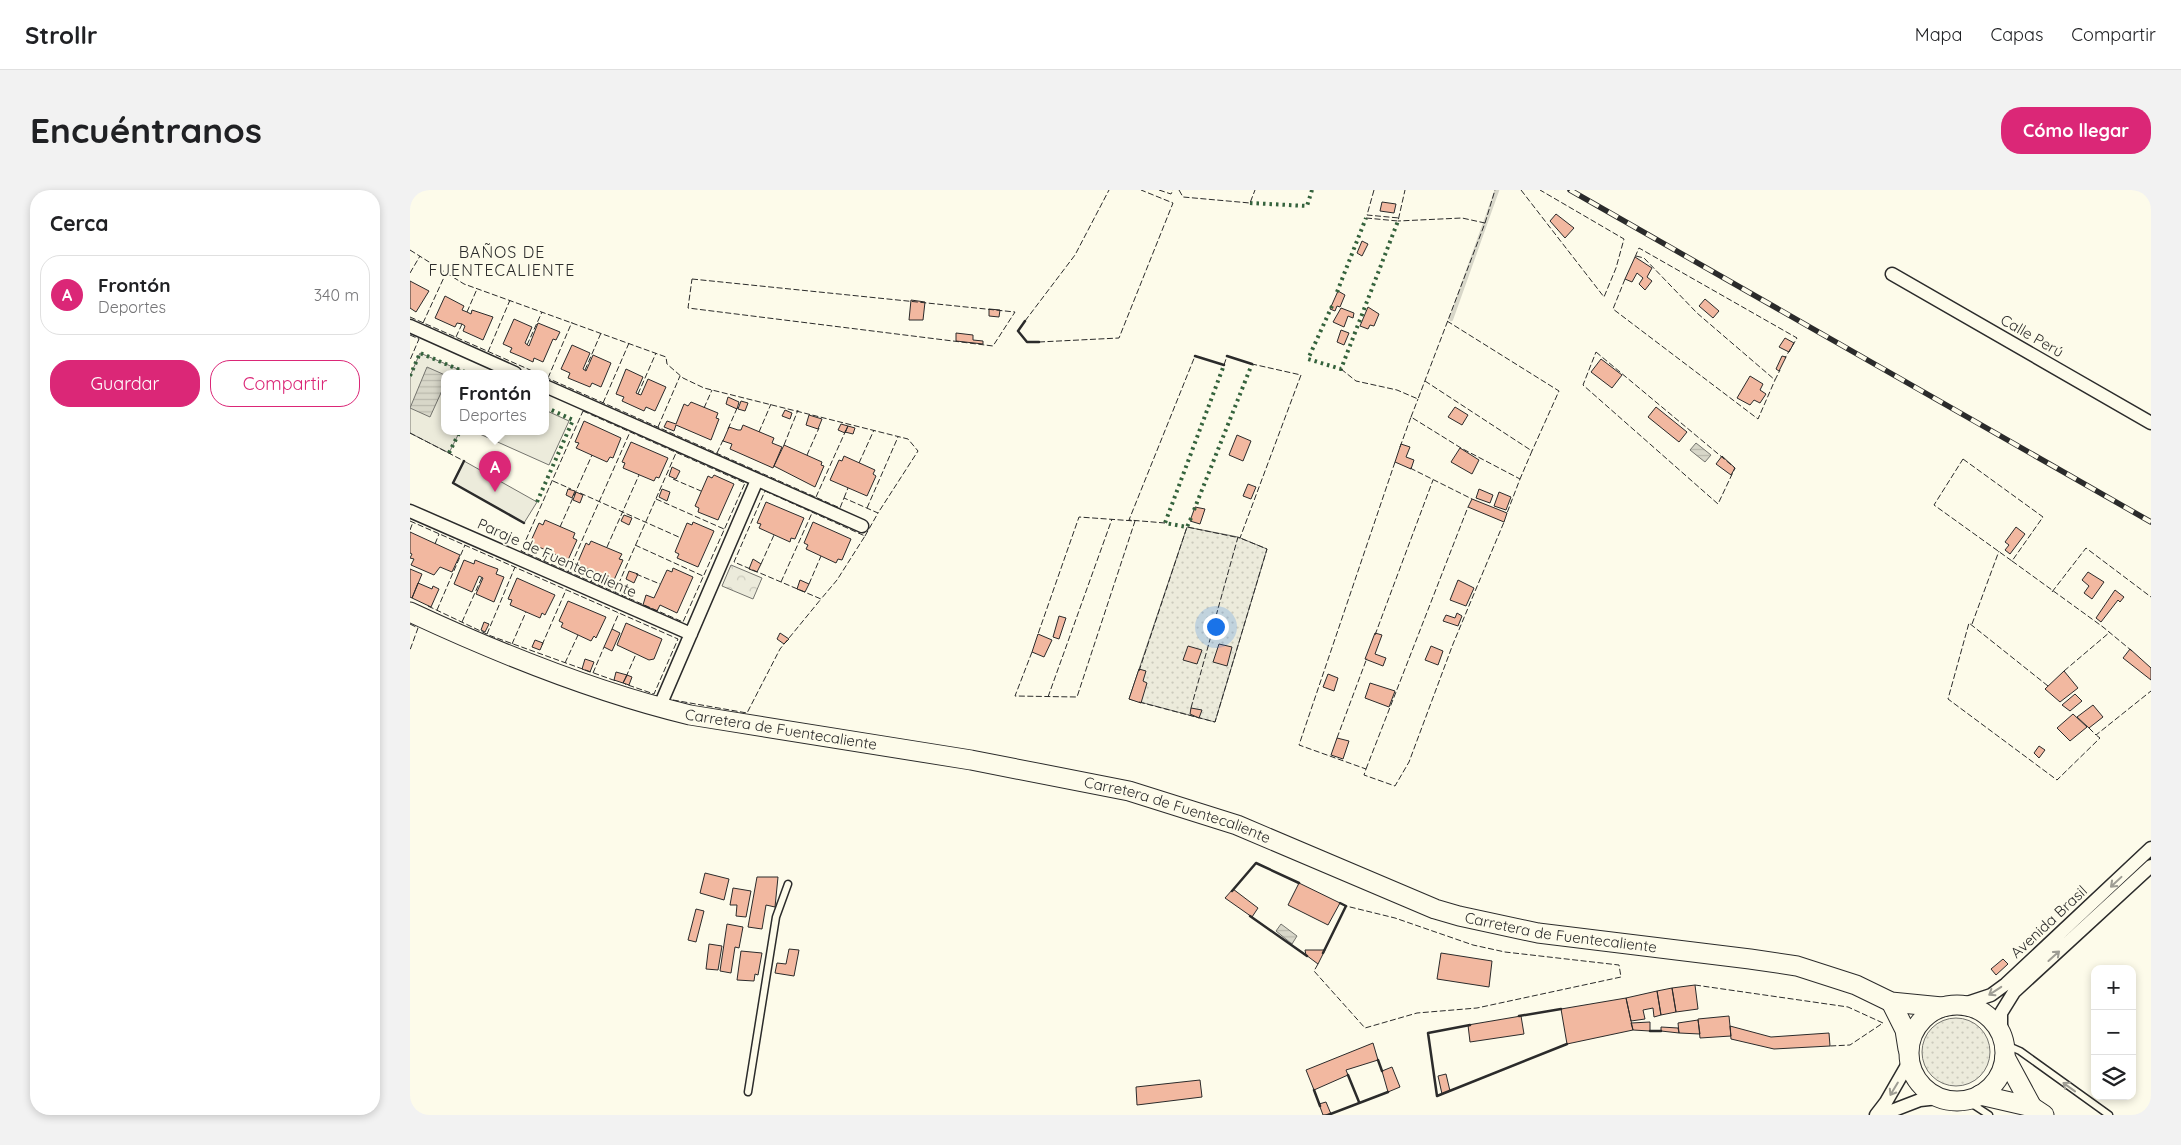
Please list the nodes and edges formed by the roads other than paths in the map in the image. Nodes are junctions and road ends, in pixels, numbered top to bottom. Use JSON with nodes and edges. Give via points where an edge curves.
{"nodes":[{"id":1,"x":1894,"y":276,"type":"dead end"},
{"id":2,"x":410,"y":326,"type":"edge"},
{"id":3,"x":508,"y":370,"type":"edge"},
{"id":4,"x":549,"y":388,"type":"edge"},
{"id":5,"x":2151,"y":423,"type":"edge"},
{"id":6,"x":758,"y":480,"type":"junction"},
{"id":7,"x":410,"y":511,"type":"edge"},
{"id":8,"x":862,"y":526,"type":"dead end"},
{"id":9,"x":410,"y":612,"type":"edge"},
{"id":10,"x":691,"y":634,"type":"junction"},
{"id":11,"x":659,"y":708,"type":"junction"},
{"id":12,"x":2151,"y":848,"type":"edge"},
{"id":13,"x":2151,"y":866,"type":"edge"},
{"id":14,"x":788,"y":884,"type":"dead end"},
{"id":15,"x":1891,"y":1002,"type":"junction"},
{"id":16,"x":1951,"y":1006,"type":"junction"},
{"id":17,"x":2003,"y":1045,"type":"junction"},
{"id":18,"x":1908,"y":1056,"type":"junction"},
{"id":19,"x":748,"y":1092,"type":"dead end"},
{"id":20,"x":1938,"y":1098,"type":"junction"},
{"id":21,"x":1973,"y":1098,"type":"junction"},
{"id":22,"x":2038,"y":1111,"type":"edge"},
{"id":23,"x":1876,"y":1115,"type":"edge"},
{"id":24,"x":1881,"y":1115,"type":"edge"},
{"id":25,"x":1989,"y":1115,"type":"edge"},
{"id":26,"x":2109,"y":1115,"type":"edge"}],
"edges":[{"from":1,"to":5,"type":"street","name":"Calle Perú"},
{"from":2,"to":3,"type":"street"},
{"from":4,"to":6,"type":"street"},
{"from":6,"to":8,"type":"street"},
{"from":6,"to":10,"type":"street"},
{"from":7,"to":10,"type":"street","name":"Paraje de Fuentecaliente"},
{"from":9,"to":11,"type":"main road","name":"Carretera de Fuentecaliente","via":[[484,646]]},
{"from":10,"to":11,"type":"street"},
{"from":11,"to":15,"type":"main road","name":"Carretera de Fuentecaliente","via":[[798,734],[971,760],[1129,791],[1237,826],[1435,909],[1460,916],[1538,933],[1797,966],[1856,985]]},
{"from":12,"to":16,"type":"street","name":"Avenida Brasil","one_way":true,"via":[[2006,984],[1991,995]]},
{"from":17,"to":13,"type":"street","name":"Avenida Brasil","one_way":true,"via":[[2001,1013],[2014,992]]},
{"from":14,"to":19,"type":"lane","via":[[776,917]]},
{"from":15,"to":16,"type":"main road","name":"Carretera de Fuentecaliente"},
{"from":15,"to":18,"type":"main road","via":[[1905,1030]]},
{"from":16,"to":17,"type":"main road","via":[[1974,1008],[1985,1014]]},
{"from":16,"to":18,"type":"main road","via":[[1929,1013],[1918,1023],[1911,1035]]},
{"from":17,"to":21,"type":"main road","via":[[1997,1079]]},
{"from":17,"to":22,"type":"main road"},
{"from":26,"to":17,"type":"lane","one_way":true,"via":[[2020,1051]]},
{"from":18,"to":20,"type":"main road","via":[[1914,1077]]},
{"from":18,"to":23,"type":"street","one_way":true,"via":[[1890,1096]]},
{"from":20,"to":21,"type":"main road","via":[[1957,1102]]},
{"from":20,"to":24,"type":"street","via":[[1920,1100]]},
{"from":21,"to":22,"type":"main road"},
{"from":21,"to":25,"type":"lane"}]}
